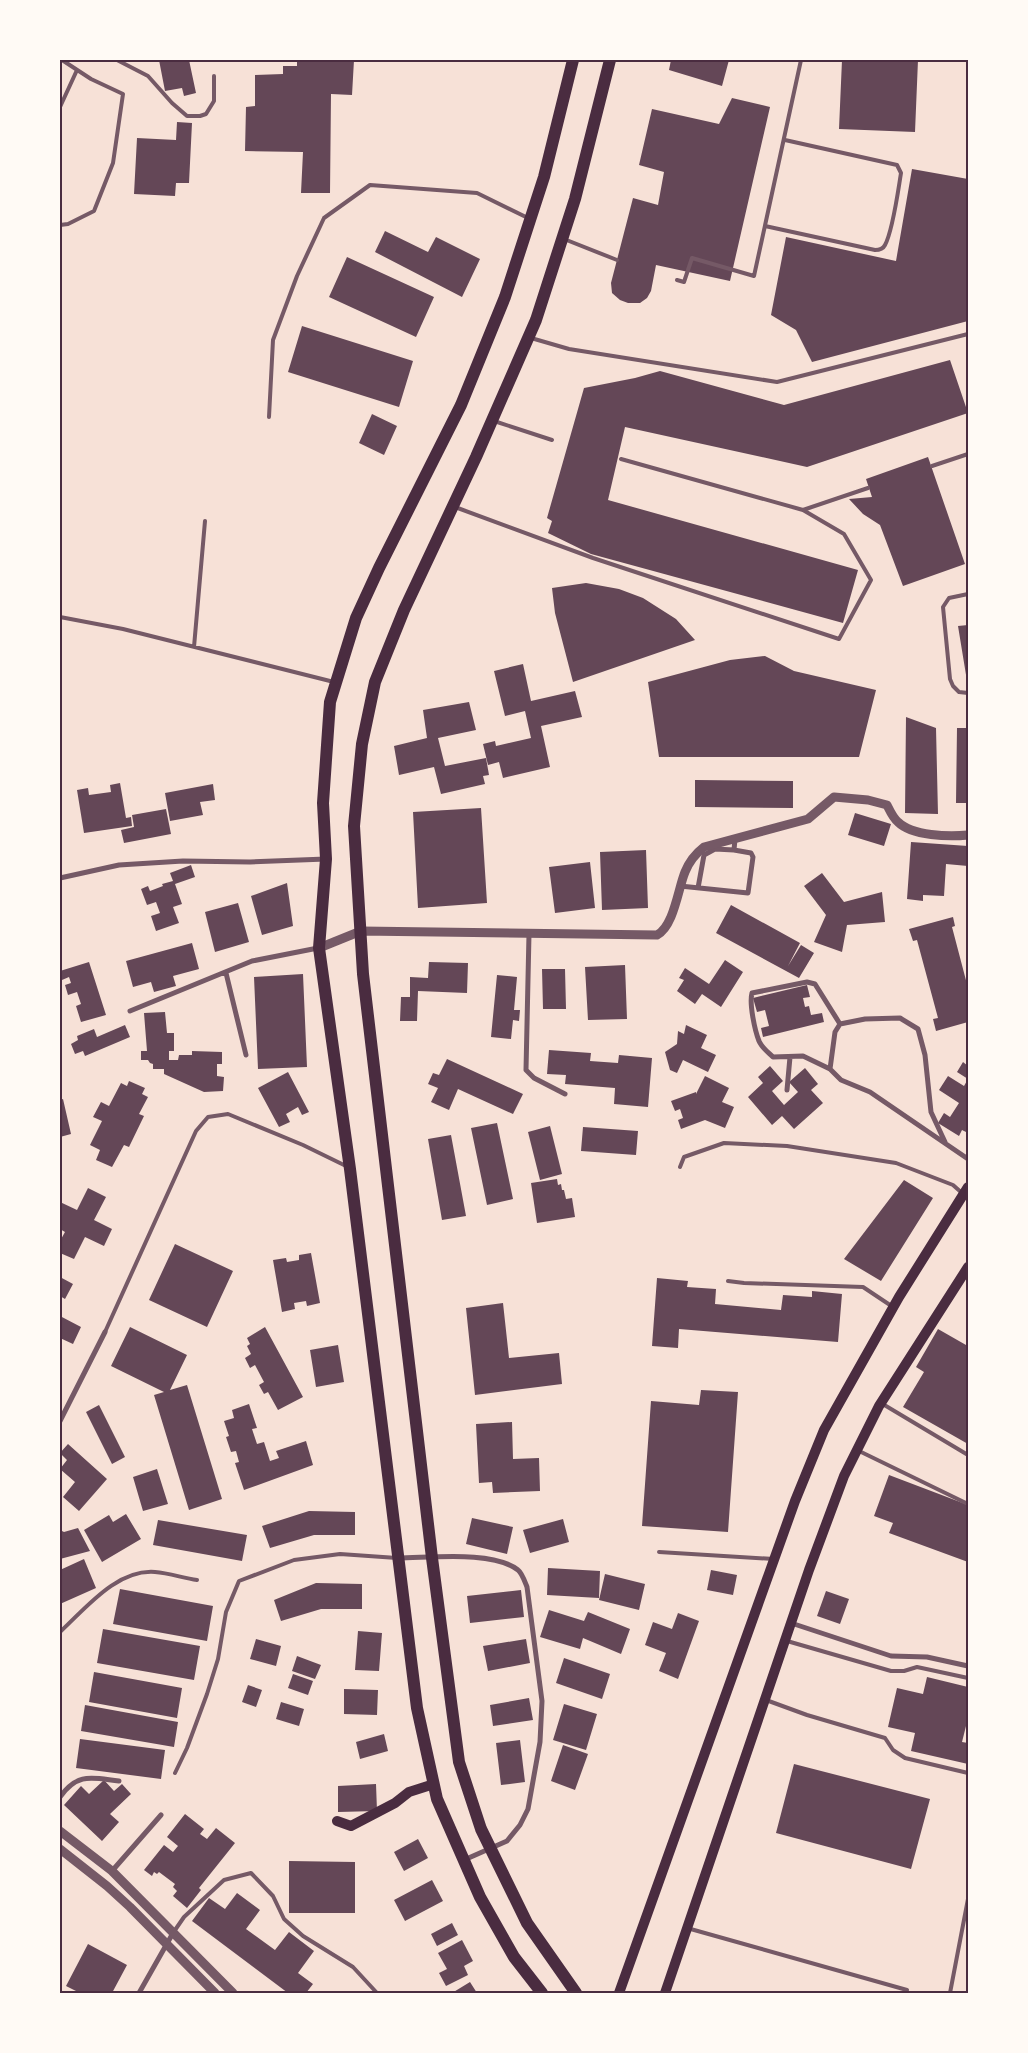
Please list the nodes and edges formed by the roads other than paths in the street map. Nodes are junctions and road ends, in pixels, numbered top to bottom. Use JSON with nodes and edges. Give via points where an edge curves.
{"nodes":[{"id":1,"x":62,"y":60,"type":"edge"},
{"id":2,"x":118,"y":60,"type":"edge"},
{"id":3,"x":573,"y":60,"type":"edge"},
{"id":4,"x":610,"y":60,"type":"edge"},
{"id":5,"x":801,"y":60,"type":"edge"},
{"id":6,"x":77,"y":70,"type":"junction"},
{"id":7,"x":214,"y":76,"type":"dead end"},
{"id":8,"x":60,"y":107,"type":"edge"},
{"id":9,"x":785,"y":140,"type":"junction"},
{"id":10,"x":530,"y":219,"type":"junction"},
{"id":11,"x":60,"y":225,"type":"edge"},
{"id":12,"x":765,"y":226,"type":"junction"},
{"id":13,"x":562,"y":238,"type":"junction"},
{"id":14,"x":617,"y":260,"type":"dead end"},
{"id":15,"x":677,"y":280,"type":"dead end"},
{"id":16,"x":968,"y":334,"type":"edge"},
{"id":17,"x":529,"y":337,"type":"junction"},
{"id":18,"x":268,"y":417,"type":"dead end"},
{"id":19,"x":492,"y":421,"type":"junction"},
{"id":20,"x":552,"y":440,"type":"dead end"},
{"id":21,"x":968,"y":454,"type":"edge"},
{"id":22,"x":621,"y":459,"type":"dead end"},
{"id":23,"x":932,"y":466,"type":"dead end"},
{"id":24,"x":868,"y":488,"type":"dead end"},
{"id":25,"x":453,"y":506,"type":"junction"},
{"id":26,"x":803,"y":510,"type":"junction"},
{"id":27,"x":205,"y":521,"type":"dead end"},
{"id":28,"x":968,"y":594,"type":"edge"},
{"id":29,"x":60,"y":616,"type":"edge"},
{"id":30,"x":194,"y":647,"type":"junction"},
{"id":31,"x":336,"y":683,"type":"junction"},
{"id":32,"x":968,"y":693,"type":"edge"},
{"id":33,"x":968,"y":835,"type":"edge"},
{"id":34,"x":735,"y":839,"type":"junction"},
{"id":35,"x":734,"y":850,"type":"junction"},
{"id":36,"x":326,"y":859,"type":"junction"},
{"id":37,"x":60,"y":878,"type":"edge"},
{"id":38,"x":680,"y":886,"type":"junction"},
{"id":39,"x":698,"y":888,"type":"junction"},
{"id":40,"x":361,"y":931,"type":"junction"},
{"id":41,"x":529,"y":934,"type":"junction"},
{"id":42,"x":319,"y":948,"type":"junction"},
{"id":43,"x":226,"y":973,"type":"junction"},
{"id":44,"x":130,"y":1011,"type":"dead end"},
{"id":45,"x":840,"y":1024,"type":"junction"},
{"id":46,"x":246,"y":1055,"type":"dead end"},
{"id":47,"x":790,"y":1057,"type":"junction"},
{"id":48,"x":830,"y":1068,"type":"junction"},
{"id":49,"x":787,"y":1090,"type":"dead end"},
{"id":50,"x":565,"y":1094,"type":"dead end"},
{"id":51,"x":945,"y":1142,"type":"junction"},
{"id":52,"x":968,"y":1159,"type":"edge"},
{"id":53,"x":680,"y":1167,"type":"dead end"},
{"id":54,"x":350,"y":1168,"type":"junction"},
{"id":55,"x":966,"y":1191,"type":"edge"},
{"id":56,"x":968,"y":1267,"type":"edge"},
{"id":57,"x":728,"y":1281,"type":"dead end"},
{"id":58,"x":893,"y":1307,"type":"junction"},
{"id":59,"x":105,"y":1332,"type":"joint"},
{"id":60,"x":881,"y":1403,"type":"junction"},
{"id":61,"x":60,"y":1421,"type":"edge"},
{"id":62,"x":857,"y":1450,"type":"junction"},
{"id":63,"x":968,"y":1455,"type":"edge"},
{"id":64,"x":968,"y":1504,"type":"edge"},
{"id":65,"x":659,"y":1552,"type":"dead end"},
{"id":66,"x":398,"y":1558,"type":"junction"},
{"id":67,"x":432,"y":1558,"type":"junction"},
{"id":68,"x":774,"y":1559,"type":"junction"},
{"id":69,"x":197,"y":1580,"type":"dead end"},
{"id":70,"x":791,"y":1623,"type":"junction"},
{"id":71,"x":60,"y":1632,"type":"edge"},
{"id":72,"x":785,"y":1640,"type":"junction"},
{"id":73,"x":968,"y":1666,"type":"edge"},
{"id":74,"x":968,"y":1678,"type":"edge"},
{"id":75,"x":765,"y":1700,"type":"junction"},
{"id":76,"x":968,"y":1772,"type":"edge"},
{"id":77,"x":175,"y":1773,"type":"dead end"},
{"id":78,"x":119,"y":1781,"type":"dead end"},
{"id":79,"x":434,"y":1784,"type":"junction"},
{"id":80,"x":60,"y":1797,"type":"edge"},
{"id":81,"x":161,"y":1815,"type":"dead end"},
{"id":82,"x":337,"y":1822,"type":"dead end"},
{"id":83,"x":60,"y":1831,"type":"edge"},
{"id":84,"x":491,"y":1848,"type":"junction"},
{"id":85,"x":60,"y":1850,"type":"edge"},
{"id":86,"x":464,"y":1860,"type":"junction"},
{"id":87,"x":112,"y":1871,"type":"junction"},
{"id":88,"x":968,"y":1899,"type":"edge"},
{"id":89,"x":688,"y":1928,"type":"junction"},
{"id":90,"x":173,"y":1933,"type":"junction"},
{"id":91,"x":166,"y":1944,"type":"junction"},
{"id":92,"x":907,"y":1990,"type":"dead end"},
{"id":93,"x":139,"y":1993,"type":"edge"},
{"id":94,"x":215,"y":1993,"type":"edge"},
{"id":95,"x":232,"y":1993,"type":"edge"},
{"id":96,"x":378,"y":1993,"type":"edge"},
{"id":97,"x":542,"y":1993,"type":"edge"},
{"id":98,"x":576,"y":1993,"type":"edge"},
{"id":99,"x":619,"y":1993,"type":"edge"},
{"id":100,"x":665,"y":1993,"type":"edge"},
{"id":101,"x":950,"y":1993,"type":"edge"}],
"edges":[{"from":1,"to":6,"type":"lane"},
{"from":2,"to":7,"type":"lane","via":[[148,76],[187,116],[206,114],[214,100]]},
{"from":3,"to":10,"type":"main road","via":[[544,177]]},
{"from":4,"to":13,"type":"main road"},
{"from":5,"to":9,"type":"lane"},
{"from":6,"to":8,"type":"lane"},
{"from":6,"to":11,"type":"lane","via":[[123,94],[113,163],[94,211]]},
{"from":9,"to":12,"type":"lane"},
{"from":9,"to":12,"type":"lane","via":[[897,165],[902,174],[892,221],[885,245],[875,250]]},
{"from":10,"to":18,"type":"lane","via":[[477,193],[370,185],[324,218],[297,276],[273,340]]},
{"from":10,"to":31,"type":"main road","via":[[505,297],[461,406],[378,568],[356,618]]},
{"from":12,"to":15,"type":"lane","via":[[754,276],[692,258],[684,282]]},
{"from":13,"to":14,"type":"lane"},
{"from":13,"to":17,"type":"main road"},
{"from":16,"to":17,"type":"lane","via":[[777,382],[569,349]]},
{"from":17,"to":19,"type":"main road"},
{"from":19,"to":20,"type":"lane"},
{"from":19,"to":25,"type":"main road"},
{"from":21,"to":23,"type":"lane"},
{"from":22,"to":26,"type":"lane"},
{"from":24,"to":26,"type":"lane"},
{"from":25,"to":26,"type":"lane","via":[[593,558],[838,639],[871,580],[844,534]]},
{"from":25,"to":40,"type":"main road","via":[[404,610],[373,691],[362,744],[354,826]]},
{"from":27,"to":30,"type":"lane"},
{"from":28,"to":32,"type":"lane","via":[[949,598],[943,607],[950,679],[959,692]]},
{"from":29,"to":30,"type":"lane"},
{"from":30,"to":31,"type":"lane"},
{"from":31,"to":36,"type":"main road","via":[[330,702],[323,803]]},
{"from":33,"to":34,"type":"street","via":[[913,831],[898,822],[887,805],[834,797],[808,819]]},
{"from":34,"to":35,"type":"street"},
{"from":34,"to":38,"type":"street","via":[[704,847],[695,854]]},
{"from":35,"to":39,"type":"street","via":[[715,849],[704,855]]},
{"from":35,"to":39,"type":"street","via":[[751,852],[753,857],[748,893]]},
{"from":36,"to":37,"type":"street","via":[[137,864]]},
{"from":36,"to":42,"type":"main road"},
{"from":38,"to":39,"type":"street"},
{"from":38,"to":41,"type":"street","via":[[668,922],[657,934]]},
{"from":40,"to":41,"type":"street"},
{"from":40,"to":42,"type":"street"},
{"from":40,"to":67,"type":"main road","via":[[363,974]]},
{"from":41,"to":50,"type":"street","via":[[526,1070],[534,1078]]},
{"from":42,"to":43,"type":"street","via":[[252,962]]},
{"from":42,"to":54,"type":"main road"},
{"from":43,"to":44,"type":"street"},
{"from":43,"to":46,"type":"street"},
{"from":45,"to":47,"type":"street","via":[[815,984],[807,982],[752,993],[750,1000],[762,1047],[772,1057]]},
{"from":45,"to":48,"type":"street","via":[[835,1032]]},
{"from":45,"to":51,"type":"street","via":[[900,1018],[918,1029],[925,1055],[930,1112]]},
{"from":47,"to":48,"type":"street","via":[[803,1056]]},
{"from":47,"to":49,"type":"street"},
{"from":48,"to":51,"type":"street","via":[[841,1080],[870,1092]]},
{"from":51,"to":52,"type":"street"},
{"from":53,"to":55,"type":"lane","via":[[684,1157],[724,1143],[787,1146],[896,1163]]},
{"from":54,"to":59,"type":"lane","via":[[228,1114],[208,1117],[196,1131]]},
{"from":54,"to":66,"type":"main road"},
{"from":55,"to":58,"type":"main road"},
{"from":56,"to":60,"type":"main road"},
{"from":57,"to":58,"type":"lane","via":[[863,1287]]},
{"from":58,"to":68,"type":"main road","via":[[824,1430]]},
{"from":59,"to":61,"type":"street"},
{"from":60,"to":62,"type":"main road"},
{"from":60,"to":63,"type":"lane"},
{"from":62,"to":64,"type":"lane"},
{"from":62,"to":70,"type":"main road","via":[[844,1476]]},
{"from":65,"to":68,"type":"lane"},
{"from":66,"to":67,"type":"street"},
{"from":66,"to":77,"type":"lane","via":[[340,1554],[294,1560],[239,1581],[226,1612],[218,1659],[207,1694]]},
{"from":66,"to":79,"type":"main road","via":[[417,1708]]},
{"from":67,"to":84,"type":"main road","via":[[459,1762],[481,1829]]},
{"from":67,"to":84,"type":"street","via":[[463,1556],[500,1562],[519,1570],[527,1587],[542,1701],[539,1750],[528,1809],[507,1841]]},
{"from":68,"to":99,"type":"main road"},
{"from":69,"to":71,"type":"lane","via":[[154,1572],[135,1574],[114,1583]]},
{"from":70,"to":72,"type":"main road"},
{"from":70,"to":73,"type":"street","via":[[891,1656],[927,1656]]},
{"from":72,"to":74,"type":"lane","via":[[891,1671],[917,1667]]},
{"from":72,"to":75,"type":"main road"},
{"from":75,"to":76,"type":"lane","via":[[885,1738],[893,1750],[905,1758]]},
{"from":75,"to":89,"type":"main road"},
{"from":78,"to":80,"type":"street","via":[[76,1780]]},
{"from":79,"to":82,"type":"main road","via":[[409,1792],[374,1816],[351,1826]]},
{"from":79,"to":86,"type":"main road"},
{"from":81,"to":87,"type":"street"},
{"from":83,"to":87,"type":"street"},
{"from":84,"to":86,"type":"street"},
{"from":84,"to":98,"type":"main road","via":[[527,1923]]},
{"from":85,"to":91,"type":"street","via":[[107,1886]]},
{"from":86,"to":97,"type":"main road","via":[[480,1897],[514,1957]]},
{"from":87,"to":90,"type":"street"},
{"from":88,"to":101,"type":"lane"},
{"from":89,"to":92,"type":"lane"},
{"from":89,"to":100,"type":"main road"},
{"from":90,"to":91,"type":"street"},
{"from":90,"to":95,"type":"street"},
{"from":90,"to":96,"type":"lane","via":[[184,1917],[224,1880],[251,1873],[273,1896],[284,1919],[303,1936],[353,1967]]},
{"from":91,"to":93,"type":"street"},
{"from":91,"to":94,"type":"street"}]}
